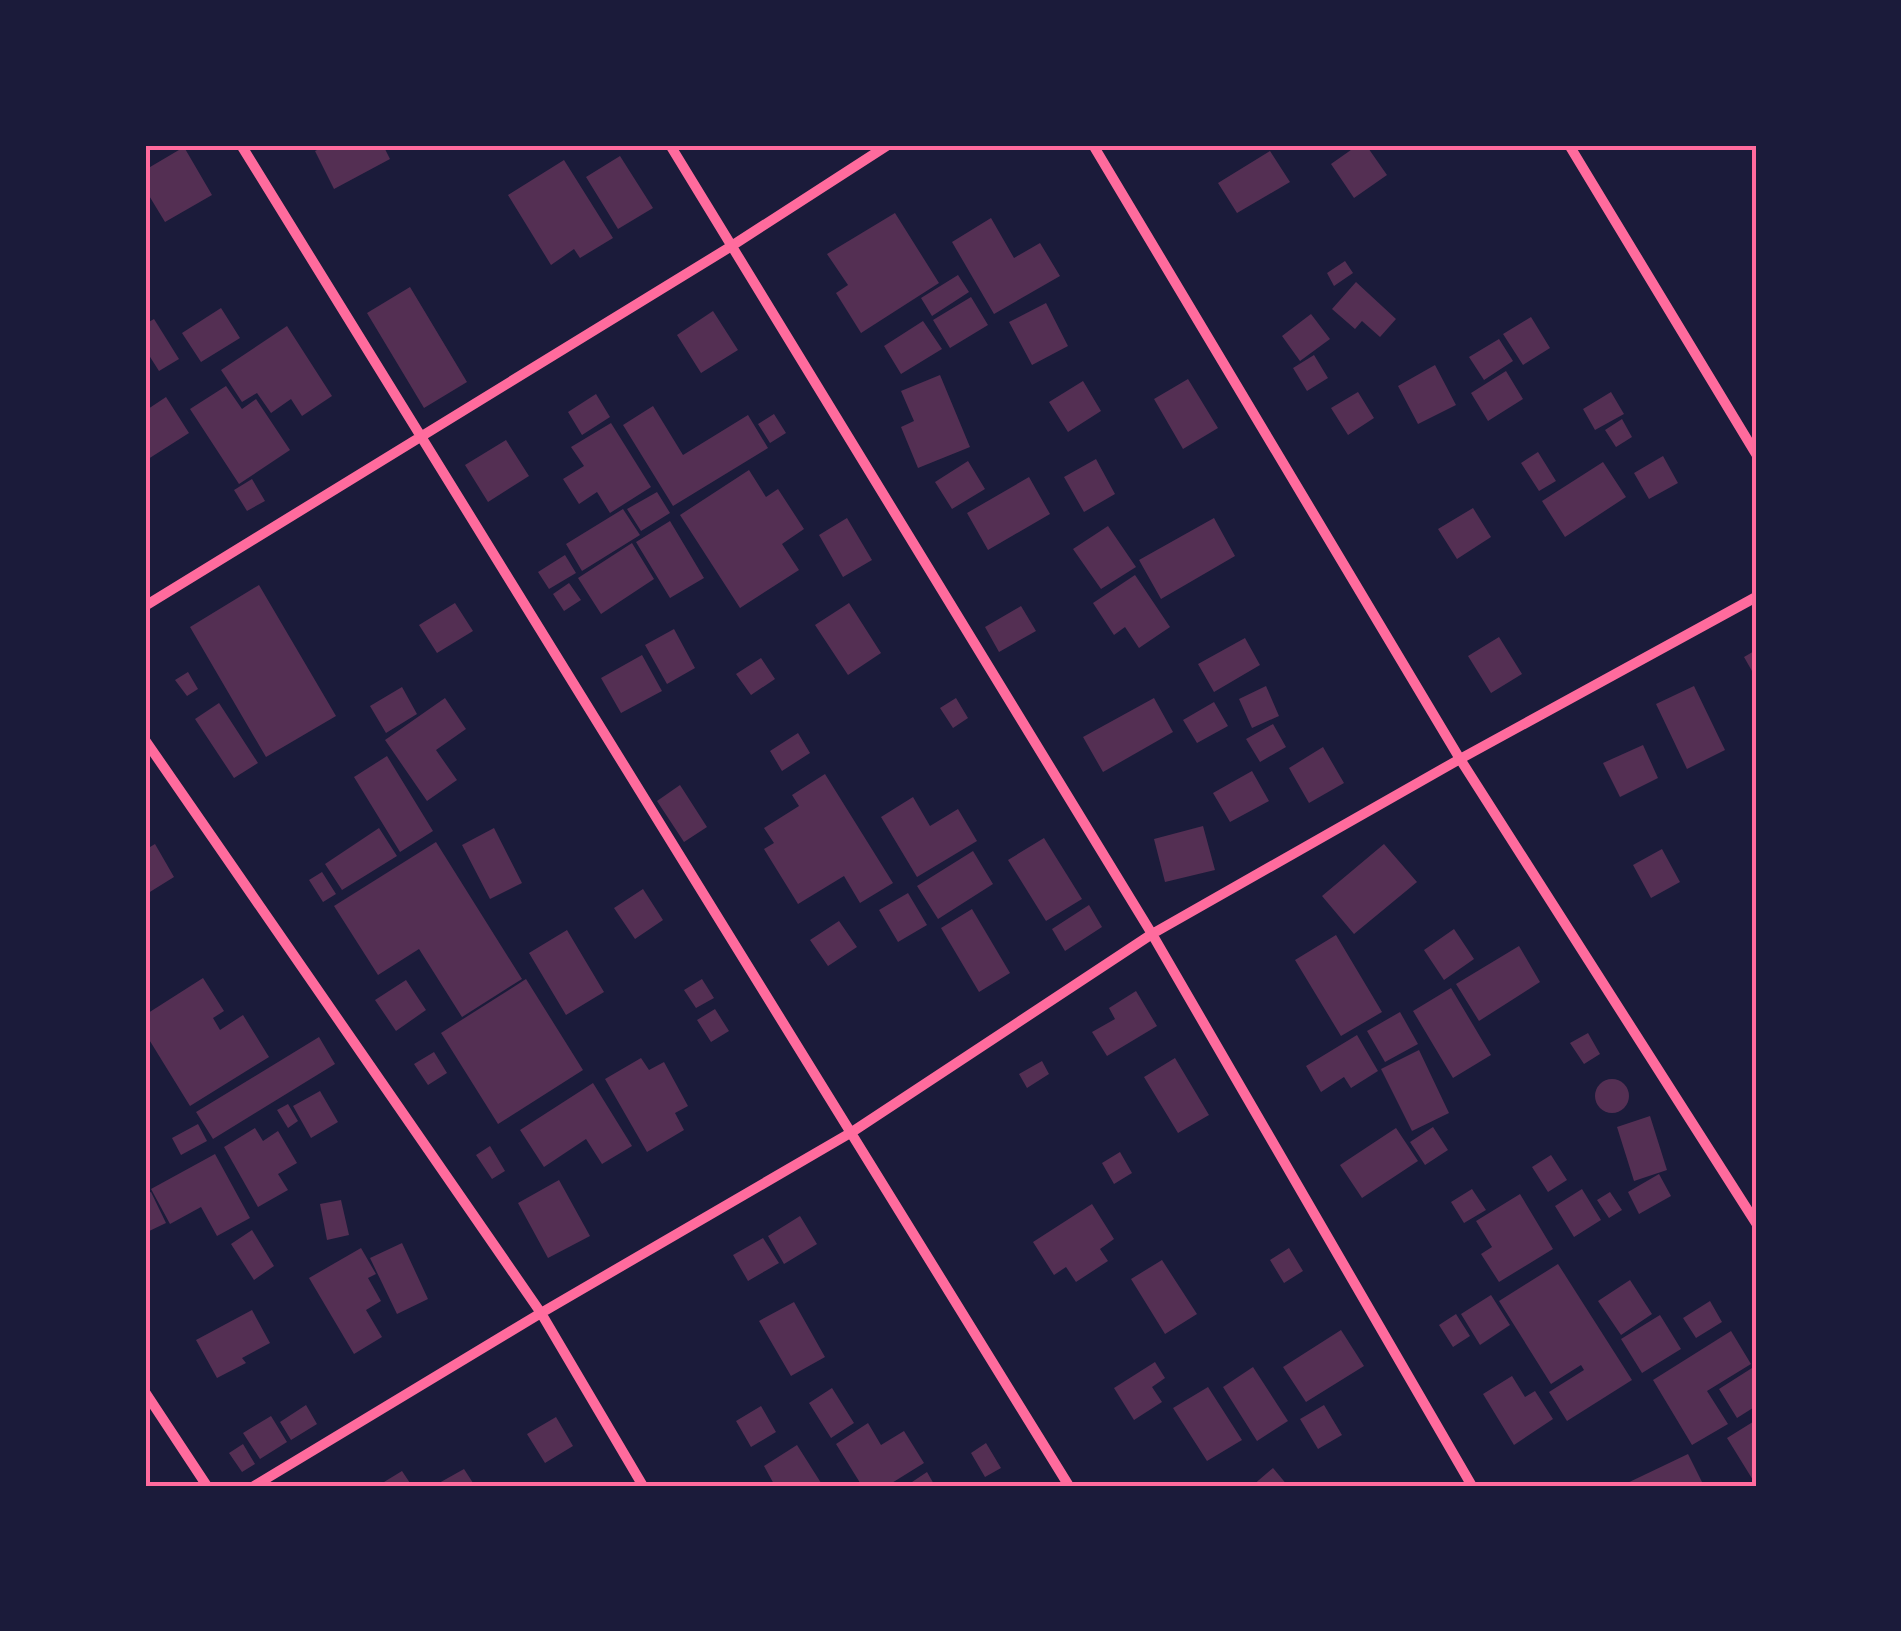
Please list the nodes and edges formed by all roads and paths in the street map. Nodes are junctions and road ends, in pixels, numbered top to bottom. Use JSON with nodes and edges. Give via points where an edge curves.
{"nodes":[{"id":1,"x":241,"y":145,"type":"edge"},
{"id":2,"x":670,"y":145,"type":"edge"},
{"id":3,"x":888,"y":145,"type":"edge"},
{"id":4,"x":1092,"y":145,"type":"edge"},
{"id":5,"x":1570,"y":145,"type":"edge"},
{"id":6,"x":730,"y":247,"type":"junction"},
{"id":7,"x":419,"y":436,"type":"junction"},
{"id":8,"x":1756,"y":454,"type":"edge"},
{"id":9,"x":1756,"y":597,"type":"edge"},
{"id":10,"x":145,"y":606,"type":"edge"},
{"id":11,"x":145,"y":740,"type":"edge"},
{"id":12,"x":1460,"y":759,"type":"junction"},
{"id":13,"x":1152,"y":934,"type":"junction"},
{"id":14,"x":852,"y":1132,"type":"junction"},
{"id":15,"x":1756,"y":1224,"type":"edge"},
{"id":16,"x":540,"y":1313,"type":"junction"},
{"id":17,"x":145,"y":1392,"type":"edge"},
{"id":18,"x":207,"y":1486,"type":"edge"},
{"id":19,"x":254,"y":1486,"type":"edge"},
{"id":20,"x":643,"y":1486,"type":"edge"},
{"id":21,"x":1069,"y":1486,"type":"edge"},
{"id":22,"x":1472,"y":1486,"type":"edge"}],
"edges":[{"from":1,"to":7,"type":"street"},
{"from":2,"to":6,"type":"street"},
{"from":3,"to":6,"type":"street"},
{"from":4,"to":12,"type":"street"},
{"from":5,"to":8,"type":"street"},
{"from":6,"to":7,"type":"street"},
{"from":6,"to":13,"type":"street"},
{"from":7,"to":10,"type":"street"},
{"from":7,"to":14,"type":"street"},
{"from":9,"to":12,"type":"street"},
{"from":11,"to":16,"type":"street"},
{"from":12,"to":13,"type":"street"},
{"from":12,"to":15,"type":"street"},
{"from":13,"to":14,"type":"street"},
{"from":13,"to":22,"type":"street"},
{"from":14,"to":16,"type":"street"},
{"from":14,"to":21,"type":"street"},
{"from":16,"to":19,"type":"street"},
{"from":16,"to":20,"type":"street"},
{"from":17,"to":18,"type":"street"}]}
